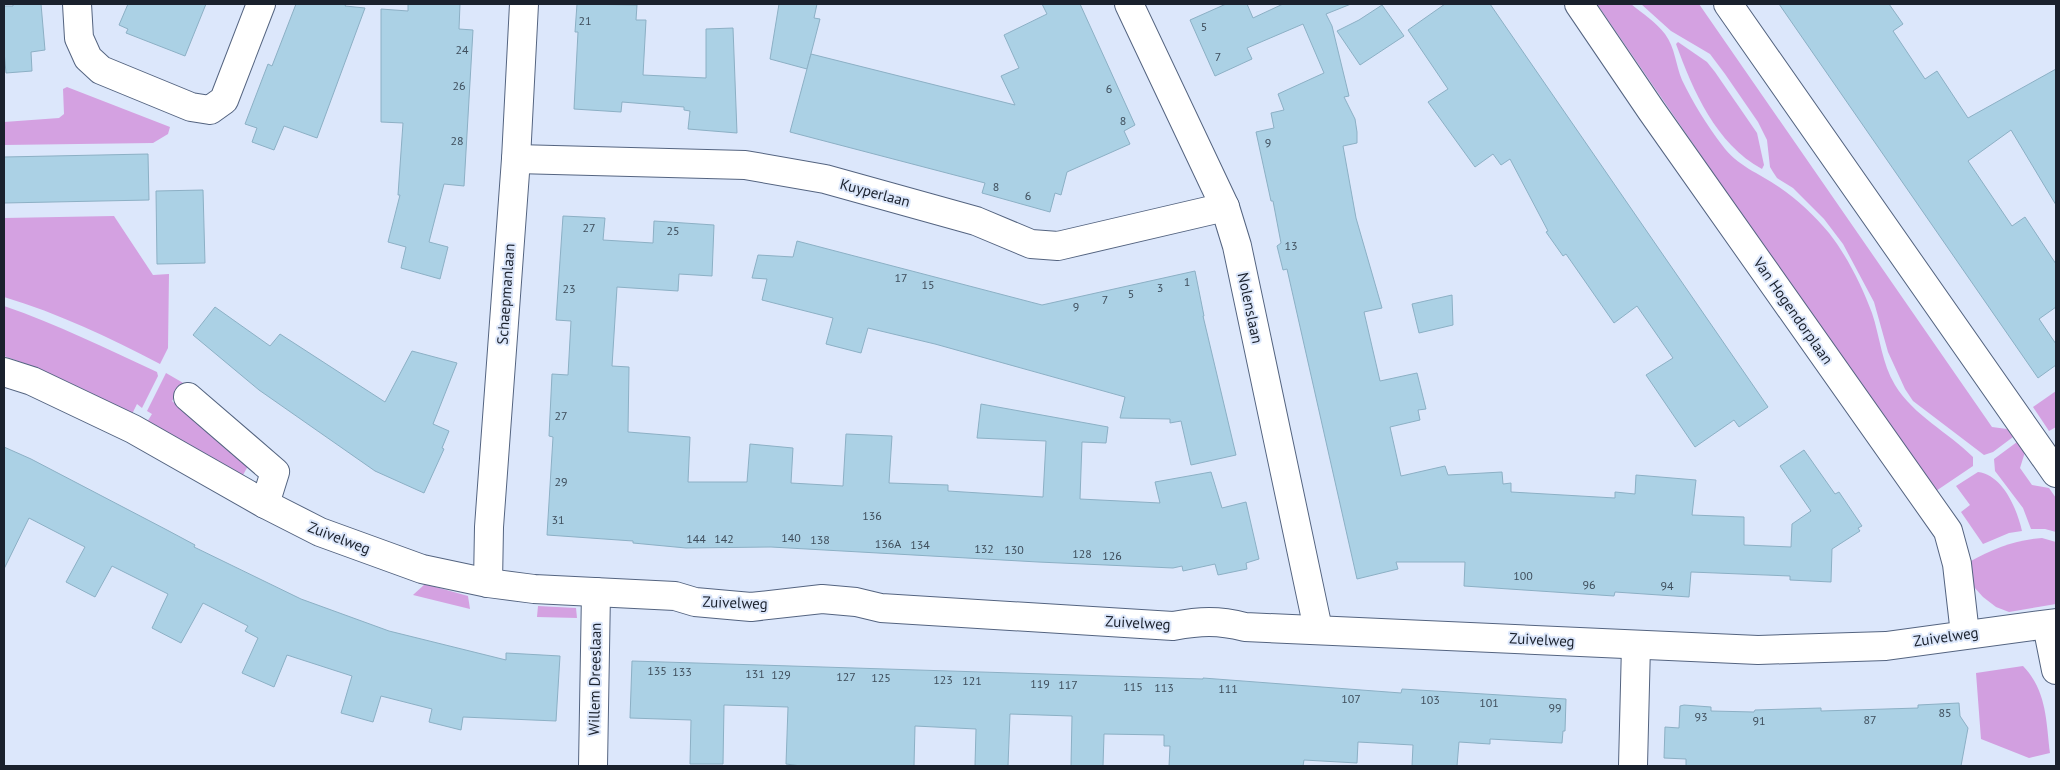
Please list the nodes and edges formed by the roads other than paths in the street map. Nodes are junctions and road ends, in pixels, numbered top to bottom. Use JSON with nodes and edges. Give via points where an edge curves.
{"nodes":[{"id":1,"x":77,"y":4,"type":"edge"},
{"id":2,"x":261,"y":4,"type":"edge"},
{"id":3,"x":524,"y":4,"type":"edge"},
{"id":4,"x":1129,"y":4,"type":"edge"},
{"id":5,"x":1579,"y":4,"type":"edge"},
{"id":6,"x":1728,"y":4,"type":"edge"},
{"id":7,"x":516,"y":159,"type":"junction"},
{"id":8,"x":1225,"y":207,"type":"junction"},
{"id":9,"x":4,"y":372,"type":"edge"},
{"id":10,"x":188,"y":397,"type":"dead end"},
{"id":11,"x":2056,"y":474,"type":"edge"},
{"id":12,"x":265,"y":504,"type":"junction"},
{"id":13,"x":488,"y":583,"type":"junction"},
{"id":14,"x":596,"y":592,"type":"junction"},
{"id":15,"x":2052,"y":624,"type":"edge"},
{"id":16,"x":1318,"y":629,"type":"junction"},
{"id":17,"x":1966,"y":634,"type":"junction"},
{"id":18,"x":1636,"y":645,"type":"junction"},
{"id":19,"x":2056,"y":670,"type":"edge"},
{"id":20,"x":593,"y":766,"type":"edge"},
{"id":21,"x":1633,"y":766,"type":"edge"}],
"edges":[{"from":1,"to":2,"type":"street","via":[[79,38],[88,58],[101,70],[191,106],[210,110],[224,100]]},
{"from":3,"to":7,"type":"street","name":"Schaepmanlaan"},
{"from":4,"to":8,"type":"street","name":"Nolenslaan"},
{"from":5,"to":17,"type":"street","name":"Van Hogendorplaan","via":[[1948,531],[1957,564]]},
{"from":6,"to":11,"type":"street"},
{"from":7,"to":8,"type":"street","name":"Kuyperlaan","via":[[745,165],[825,179],[976,221],[1031,244],[1058,246]]},
{"from":7,"to":13,"type":"street","name":"Schaepmanlaan","via":[[489,527]]},
{"from":8,"to":16,"type":"street","name":"Nolenslaan","via":[[1237,246]]},
{"from":9,"to":12,"type":"street","name":"Zuivelweg","via":[[32,381],[133,428]]},
{"from":10,"to":12,"type":"street","via":[[275,472]]},
{"from":12,"to":13,"type":"street","name":"Zuivelweg","via":[[320,532],[422,569]]},
{"from":13,"to":14,"type":"street","name":"Zuivelweg"},
{"from":14,"to":16,"type":"street","name":"Zuivelweg","via":[[675,596],[695,602],[751,606],[822,600],[856,602],[881,608],[1173,626],[1224,621],[1245,627]]},
{"from":14,"to":20,"type":"street","name":"Willem Dreeslaan"},
{"from":15,"to":17,"type":"street","name":"Zuivelweg"},
{"from":15,"to":19,"type":"street"},
{"from":16,"to":18,"type":"street","name":"Zuivelweg"},
{"from":17,"to":18,"type":"street","name":"Zuivelweg","via":[[1886,646],[1758,650]]},
{"from":18,"to":21,"type":"street"}]}
